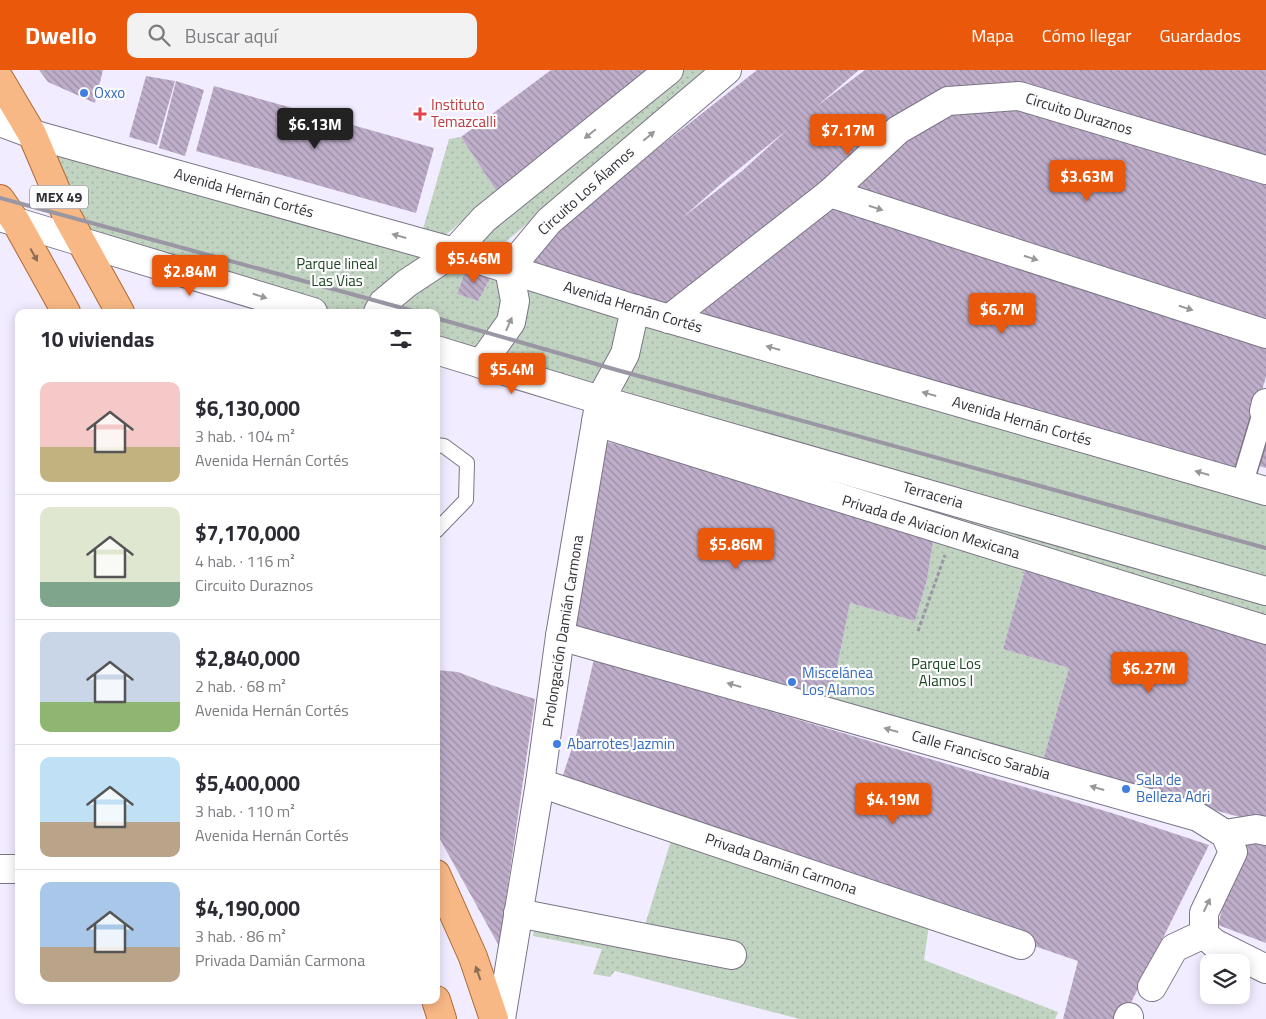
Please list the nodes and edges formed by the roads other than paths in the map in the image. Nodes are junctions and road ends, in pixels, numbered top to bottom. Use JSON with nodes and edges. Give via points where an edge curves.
{"nodes":[{"id":1,"x":669,"y":70,"type":"edge"},
{"id":2,"x":726,"y":70,"type":"edge"},
{"id":3,"x":0,"y":80,"type":"edge"},
{"id":4,"x":0,"y":122,"type":"edge"},
{"id":5,"x":32,"y":134,"type":"junction"},
{"id":6,"x":1266,"y":170,"type":"edge"},
{"id":7,"x":830,"y":193,"type":"junction"},
{"id":8,"x":0,"y":198,"type":"edge"},
{"id":9,"x":8,"y":220,"type":"edge"},
{"id":10,"x":79,"y":241,"type":"junction"},
{"id":11,"x":454,"y":252,"type":"junction"},
{"id":12,"x":509,"y":269,"type":"junction"},
{"id":13,"x":64,"y":309,"type":"edge"},
{"id":14,"x":118,"y":309,"type":"edge"},
{"id":15,"x":303,"y":309,"type":"edge"},
{"id":16,"x":380,"y":309,"type":"edge"},
{"id":17,"x":635,"y":309,"type":"junction"},
{"id":18,"x":669,"y":318,"type":"junction"},
{"id":19,"x":1266,"y":334,"type":"edge"},
{"id":20,"x":440,"y":351,"type":"edge"},
{"id":21,"x":481,"y":364,"type":"junction"},
{"id":22,"x":1265,"y":407,"type":"edge"},
{"id":23,"x":598,"y":411,"type":"junction"},
{"id":24,"x":440,"y":445,"type":"edge"},
{"id":25,"x":1254,"y":488,"type":"edge"},
{"id":26,"x":440,"y":527,"type":"edge"},
{"id":27,"x":1266,"y":591,"type":"edge"},
{"id":28,"x":1266,"y":630,"type":"edge"},
{"id":29,"x":560,"y":636,"type":"junction"},
{"id":30,"x":540,"y":783,"type":"junction"},
{"id":31,"x":1266,"y":831,"type":"edge"},
{"id":32,"x":1225,"y":834,"type":"junction"},
{"id":33,"x":0,"y":869,"type":"edge"},
{"id":34,"x":15,"y":869,"type":"edge"},
{"id":35,"x":440,"y":883,"type":"edge"},
{"id":36,"x":518,"y":913,"type":"junction"},
{"id":37,"x":1204,"y":934,"type":"junction"},
{"id":38,"x":1021,"y":945,"type":"dead end"},
{"id":39,"x":732,"y":955,"type":"dead end"},
{"id":40,"x":1266,"y":969,"type":"edge"},
{"id":41,"x":1152,"y":987,"type":"dead end"},
{"id":42,"x":437,"y":1004,"type":"edge"},
{"id":43,"x":442,"y":1019,"type":"edge"},
{"id":44,"x":494,"y":1019,"type":"edge"},
{"id":45,"x":501,"y":1019,"type":"edge"}],
"edges":[{"from":1,"to":11,"type":"street","one_way":true,"via":[[484,219]]},
{"from":12,"to":2,"type":"street","name":"Circuito Los Álamos","one_way":true,"via":[[549,221]]},
{"from":3,"to":5,"type":"main road","number":"MEX 49"},
{"from":4,"to":5,"type":"street","name":"Avenida Hernán Cortés"},
{"from":5,"to":10,"type":"main road","number":"MEX 49"},
{"from":11,"to":5,"type":"street","name":"Avenida Hernán Cortés","one_way":true},
{"from":6,"to":7,"type":"street","name":"Circuito Duraznos","via":[[1019,96],[948,101],[898,130]]},
{"from":7,"to":18,"type":"street","name":"Circuito Duraznos"},
{"from":7,"to":19,"type":"street","one_way":true},
{"from":8,"to":9,"type":"main road","number":"MEX 49"},
{"from":9,"to":10,"type":"street"},
{"from":9,"to":13,"type":"main road","number":"MEX 49","one_way":true},
{"from":10,"to":14,"type":"main road","number":"MEX 49"},
{"from":10,"to":15,"type":"street","one_way":true},
{"from":11,"to":12,"type":"street","name":"Avenida Hernán Cortés"},
{"from":11,"to":16,"type":"street","via":[[407,282]]},
{"from":12,"to":17,"type":"street","name":"Avenida Hernán Cortés"},
{"from":21,"to":12,"type":"street","one_way":true,"via":[[511,322],[515,301]]},
{"from":17,"to":18,"type":"street","name":"Avenida Hernán Cortés"},
{"from":17,"to":23,"type":"street","name":"Prolongación Damián Carmona","via":[[625,354]]},
{"from":25,"to":18,"type":"street","name":"Avenida Hernán Cortés","one_way":true},
{"from":20,"to":21,"type":"street"},
{"from":21,"to":23,"type":"street"},
{"from":22,"to":25,"type":"street"},
{"from":23,"to":27,"type":"street","name":"Terraceria"},
{"from":23,"to":28,"type":"street","name":"Privada de Aviacion Mexicana","via":[[952,534]]},
{"from":23,"to":29,"type":"street","name":"Prolongación Damián Carmona"},
{"from":24,"to":26,"type":"lane","via":[[467,463],[466,500]]},
{"from":29,"to":30,"type":"street","name":"Prolongación Damián Carmona"},
{"from":32,"to":29,"type":"street","name":"Calle Francisco Sarabia","one_way":true,"via":[[1198,817]]},
{"from":30,"to":36,"type":"street","name":"Prolongación Damián Carmona"},
{"from":30,"to":38,"type":"street","name":"Privada Damián Carmona"},
{"from":31,"to":32,"type":"street","via":[[1256,829]]},
{"from":37,"to":32,"type":"street","one_way":true,"via":[[1204,913],[1233,852]]},
{"from":33,"to":34,"type":"street"},
{"from":44,"to":35,"type":"main road","one_way":true,"via":[[473,957]]},
{"from":36,"to":39,"type":"street"},
{"from":36,"to":45,"type":"street","name":"Prolongación Damián Carmona"},
{"from":37,"to":40,"type":"street","via":[[1214,943]]},
{"from":37,"to":41,"type":"street","via":[[1174,948]]},
{"from":42,"to":43,"type":"main road"}]}
